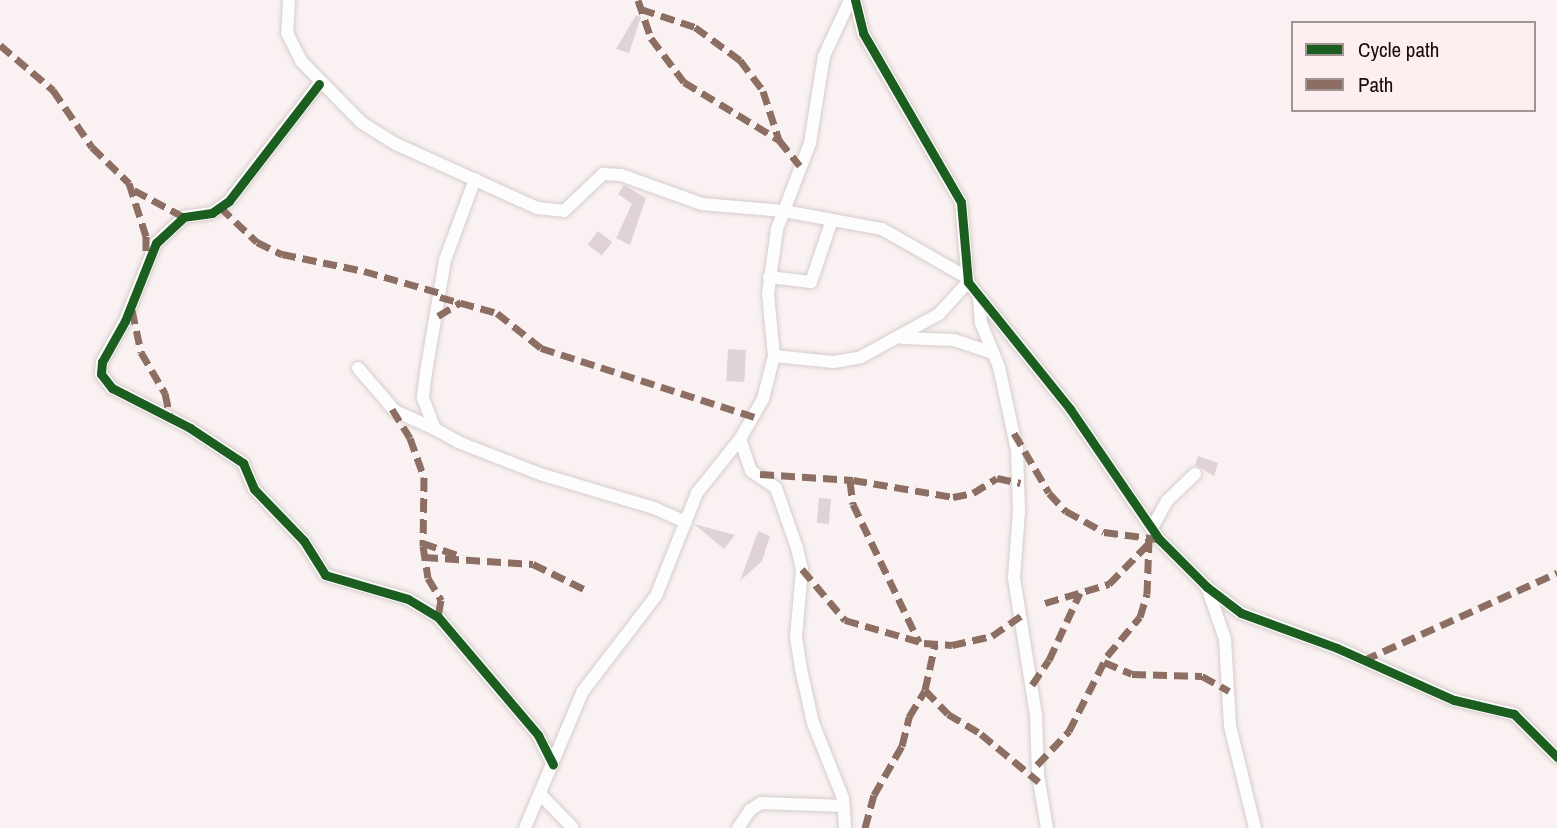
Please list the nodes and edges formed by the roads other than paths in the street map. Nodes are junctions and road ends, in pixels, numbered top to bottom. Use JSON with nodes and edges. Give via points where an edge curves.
{"nodes":[{"id":1,"x":289,"y":0,"type":"edge"},
{"id":2,"x":853,"y":0,"type":"edge"},
{"id":3,"x":319,"y":84,"type":"junction"},
{"id":4,"x":475,"y":179,"type":"junction"},
{"id":5,"x":784,"y":211,"type":"junction"},
{"id":6,"x":831,"y":223,"type":"junction"},
{"id":7,"x":769,"y":276,"type":"junction"},
{"id":8,"x":968,"y":280,"type":"junction"},
{"id":9,"x":979,"y":297,"type":"junction"},
{"id":10,"x":895,"y":337,"type":"junction"},
{"id":11,"x":993,"y":353,"type":"junction"},
{"id":12,"x":774,"y":356,"type":"junction"},
{"id":13,"x":358,"y":369,"type":"dead end"},
{"id":14,"x":436,"y":429,"type":"junction"},
{"id":15,"x":740,"y":439,"type":"junction"},
{"id":16,"x":1195,"y":474,"type":"dead end"},
{"id":17,"x":686,"y":522,"type":"junction"},
{"id":18,"x":1152,"y":528,"type":"junction"},
{"id":19,"x":1207,"y":587,"type":"junction"},
{"id":20,"x":1557,"y":757,"type":"edge"},
{"id":21,"x":553,"y":764,"type":"junction"},
{"id":22,"x":540,"y":794,"type":"junction"},
{"id":23,"x":844,"y":807,"type":"junction"},
{"id":24,"x":525,"y":828,"type":"edge"},
{"id":25,"x":573,"y":828,"type":"edge"},
{"id":26,"x":738,"y":828,"type":"edge"},
{"id":27,"x":845,"y":828,"type":"edge"},
{"id":28,"x":1046,"y":828,"type":"edge"},
{"id":29,"x":1255,"y":828,"type":"edge"}],
"edges":[{"from":1,"to":3,"type":"street","via":[[287,33]]},
{"from":2,"to":5,"type":"street","via":[[824,56],[810,143]]},
{"from":2,"to":8,"type":"street","via":[[863,33],[961,202]]},
{"from":3,"to":4,"type":"street","via":[[362,122],[396,144]]},
{"from":3,"to":21,"type":"street","via":[[229,201],[212,213],[184,217],[156,243],[101,373],[112,388],[190,428],[243,463],[254,489],[304,541],[325,575],[408,599],[438,617],[538,735]]},
{"from":4,"to":5,"type":"street","via":[[552,210],[564,211],[603,174],[702,204]]},
{"from":4,"to":14,"type":"street","via":[[445,260],[426,372],[423,398]]},
{"from":5,"to":6,"type":"street"},
{"from":5,"to":7,"type":"street"},
{"from":6,"to":7,"type":"street","via":[[811,282]]},
{"from":6,"to":8,"type":"street","via":[[882,229]]},
{"from":7,"to":12,"type":"street"},
{"from":8,"to":9,"type":"street"},
{"from":8,"to":10,"type":"street","via":[[939,314]]},
{"from":9,"to":11,"type":"street","via":[[981,323]]},
{"from":9,"to":18,"type":"street","via":[[1070,409]]},
{"from":10,"to":11,"type":"street","via":[[954,340]]},
{"from":10,"to":12,"type":"street","via":[[847,362]]},
{"from":11,"to":28,"type":"street","via":[[1017,450],[1020,511],[1014,578],[1036,715]]},
{"from":12,"to":15,"type":"street","via":[[759,408]]},
{"from":13,"to":14,"type":"street","via":[[395,411]]},
{"from":14,"to":17,"type":"street","via":[[540,474]]},
{"from":15,"to":17,"type":"street","via":[[696,493]]},
{"from":15,"to":23,"type":"street","via":[[751,471],[776,488],[797,548],[802,569],[796,637],[801,669],[813,723]]},
{"from":16,"to":18,"type":"street","via":[[1167,501]]},
{"from":17,"to":21,"type":"street","via":[[656,596],[583,691]]},
{"from":18,"to":19,"type":"street"},
{"from":19,"to":20,"type":"street","via":[[1258,621],[1337,648],[1454,700],[1514,714]]},
{"from":19,"to":29,"type":"street","via":[[1224,639],[1230,726]]},
{"from":21,"to":22,"type":"street"},
{"from":22,"to":24,"type":"street"},
{"from":22,"to":25,"type":"street"},
{"from":23,"to":26,"type":"street","via":[[761,803]]},
{"from":23,"to":27,"type":"street"}]}
